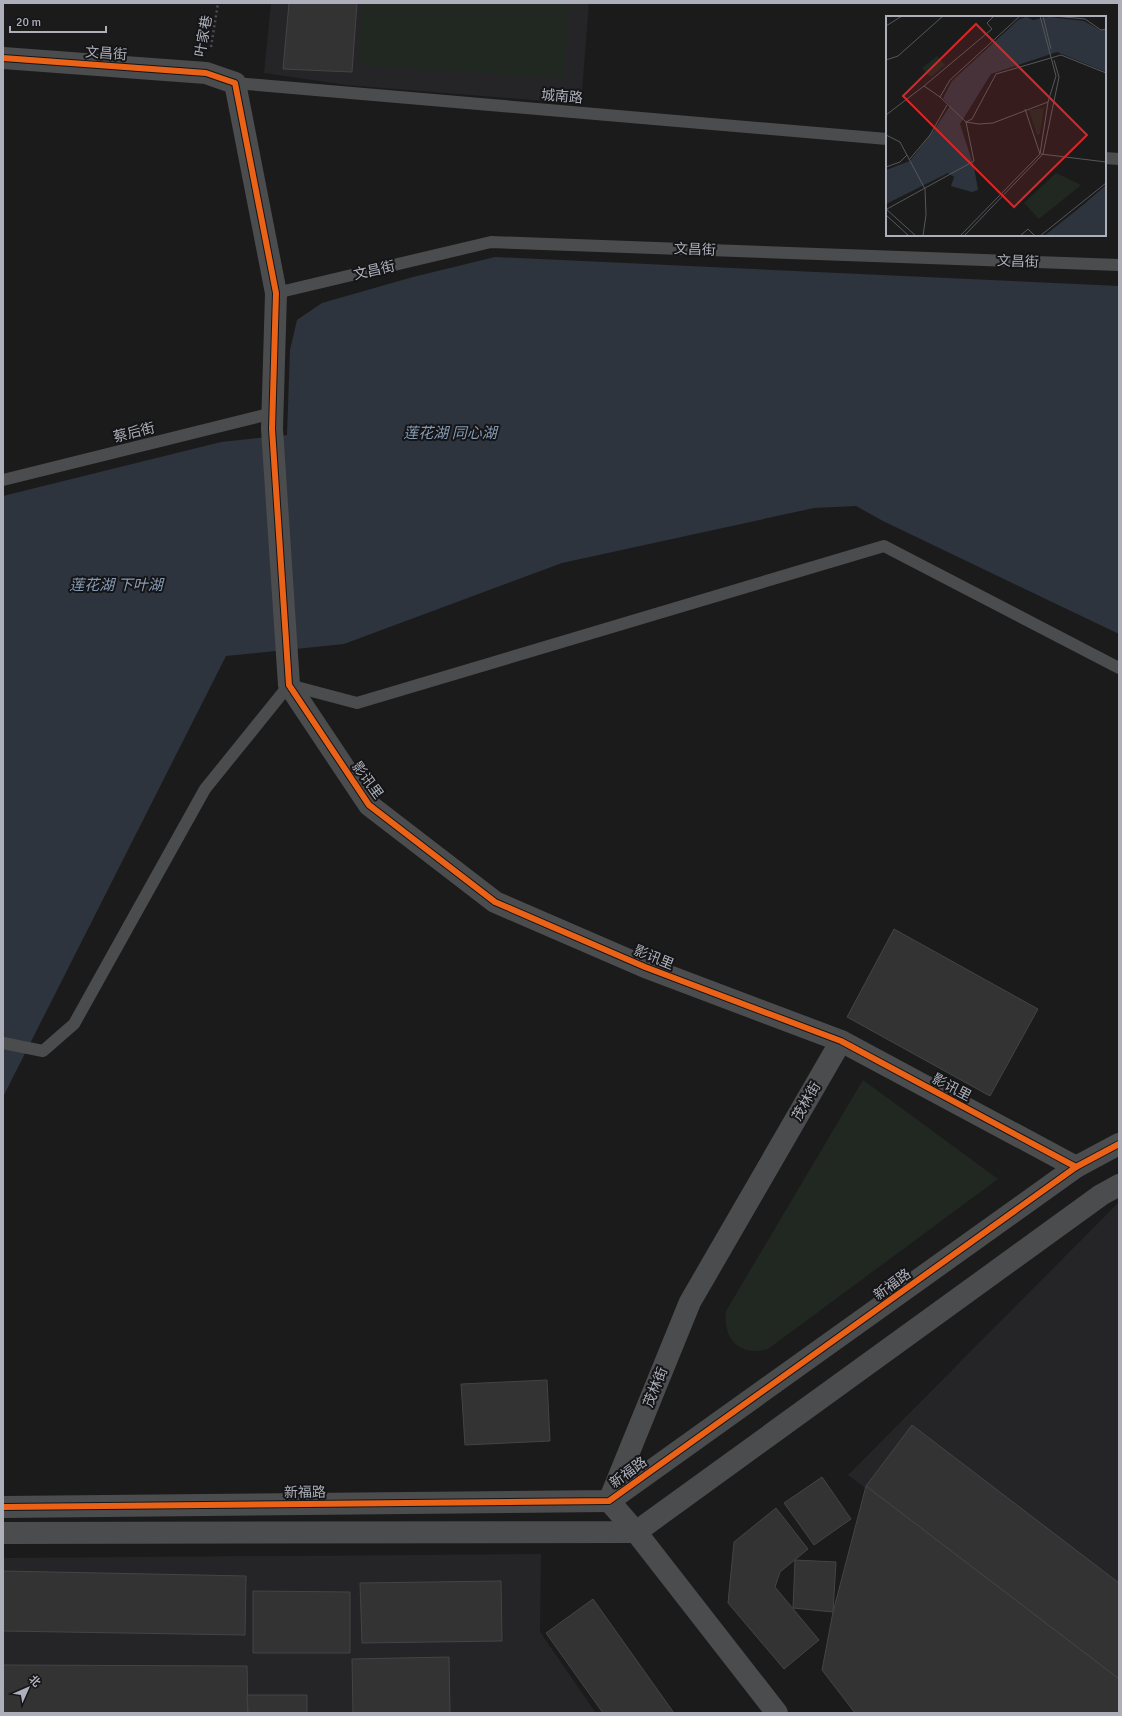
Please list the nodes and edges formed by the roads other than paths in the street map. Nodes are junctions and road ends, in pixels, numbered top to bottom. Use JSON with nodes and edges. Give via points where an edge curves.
{"nodes":[{"id":1,"x":3,"y":58,"type":"edge"},
{"id":2,"x":235,"y":83,"type":"junction"},
{"id":3,"x":886,"y":139,"type":"edge"},
{"id":4,"x":1106,"y":158,"type":"edge"},
{"id":5,"x":1119,"y":159,"type":"edge"},
{"id":6,"x":1119,"y":265,"type":"edge"},
{"id":7,"x":276,"y":293,"type":"junction"},
{"id":8,"x":273,"y":421,"type":"junction"},
{"id":9,"x":3,"y":480,"type":"edge"},
{"id":10,"x":1119,"y":668,"type":"edge"},
{"id":11,"x":289,"y":684,"type":"junction"},
{"id":12,"x":841,"y":1041,"type":"junction"},
{"id":13,"x":3,"y":1043,"type":"edge"},
{"id":14,"x":1119,"y":1144,"type":"edge"},
{"id":15,"x":1076,"y":1167,"type":"junction"},
{"id":16,"x":1119,"y":1185,"type":"edge"},
{"id":17,"x":609,"y":1501,"type":"junction"},
{"id":18,"x":3,"y":1507,"type":"edge"},
{"id":19,"x":636,"y":1532,"type":"junction"},
{"id":20,"x":3,"y":1533,"type":"edge"},
{"id":21,"x":777,"y":1713,"type":"edge"}],
"edges":[{"from":1,"to":2,"type":"street","name":"文昌街","via":[[206,73]]},
{"from":2,"to":3,"type":"lane","name":"城南路"},
{"from":2,"to":7,"type":"street"},
{"from":4,"to":5,"type":"lane"},
{"from":6,"to":7,"type":"lane","name":"文昌街","via":[[491,242]]},
{"from":7,"to":8,"type":"street"},
{"from":8,"to":9,"type":"lane","name":"蔡后街"},
{"from":8,"to":11,"type":"street"},
{"from":10,"to":11,"type":"lane","via":[[884,546],[357,703]]},
{"from":11,"to":12,"type":"street","name":"影讯里","via":[[369,804],[495,902],[645,967]]},
{"from":11,"to":13,"type":"lane","via":[[205,789],[74,1024],[43,1051]]},
{"from":12,"to":15,"type":"street","name":"影讯里"},
{"from":12,"to":17,"type":"street","name":"茂林街","via":[[690,1302]]},
{"from":14,"to":15,"type":"street","name":"新福路"},
{"from":15,"to":17,"type":"street","name":"新福路"},
{"from":16,"to":19,"type":"street","via":[[1101,1195]]},
{"from":17,"to":18,"type":"street","name":"新福路"},
{"from":17,"to":19,"type":"street"},
{"from":19,"to":20,"type":"street"},
{"from":19,"to":21,"type":"street"}]}
